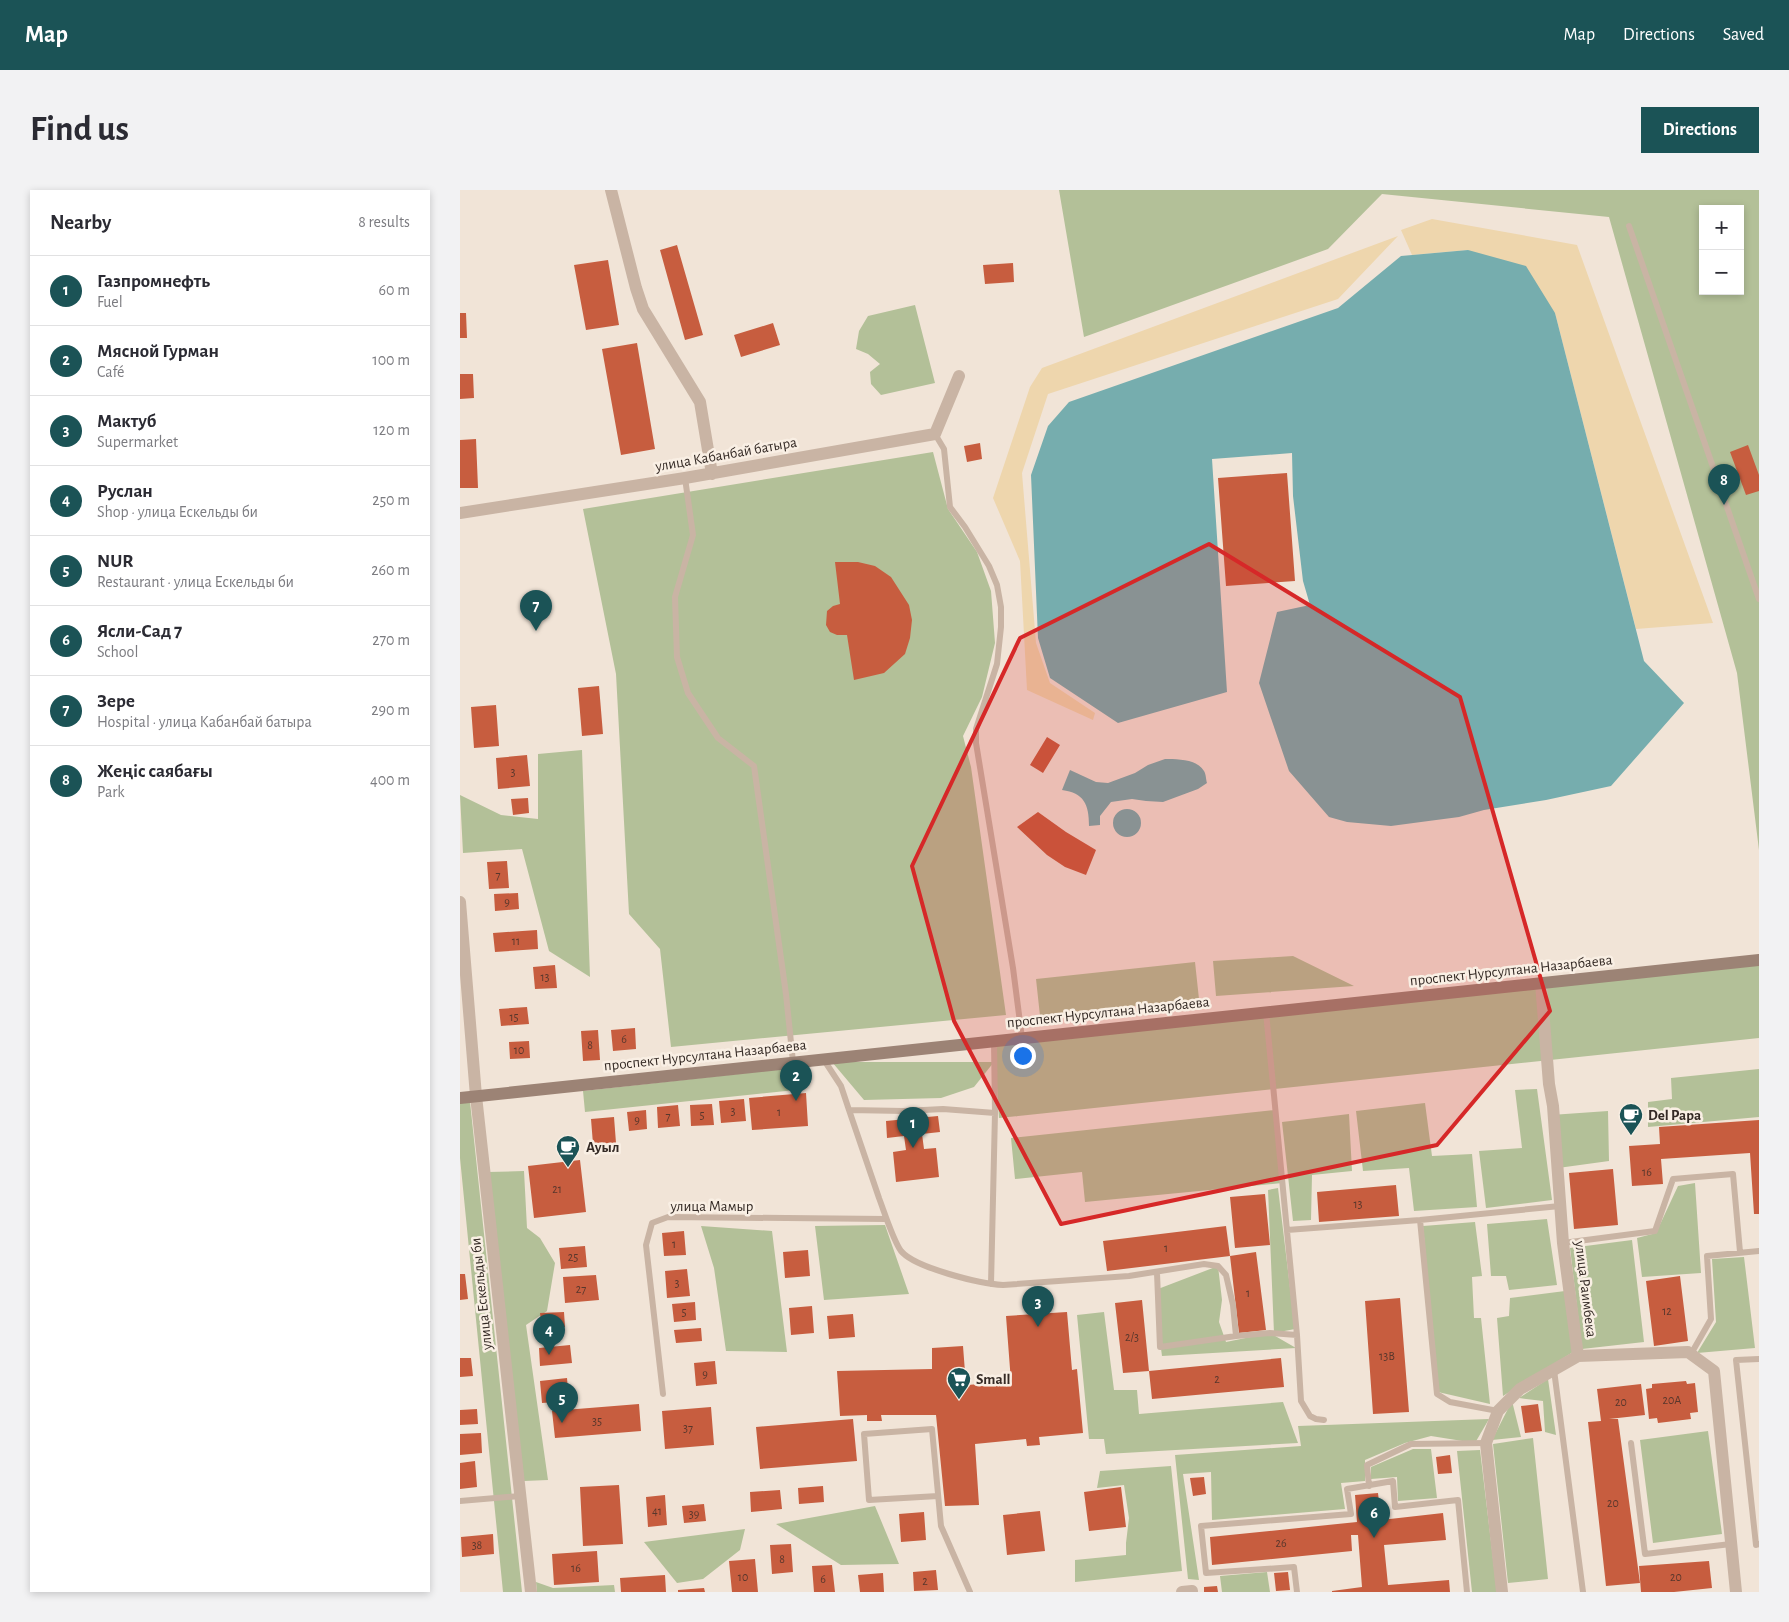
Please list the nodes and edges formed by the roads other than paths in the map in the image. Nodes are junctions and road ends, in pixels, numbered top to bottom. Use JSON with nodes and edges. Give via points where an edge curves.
{"nodes":[{"id":1,"x":611,"y":190,"type":"edge"},
{"id":2,"x":1629,"y":226,"type":"dead end"},
{"id":3,"x":958,"y":376,"type":"dead end"},
{"id":4,"x":936,"y":434,"type":"junction"},
{"id":5,"x":712,"y":474,"type":"junction"},
{"id":6,"x":685,"y":478,"type":"junction"},
{"id":7,"x":460,"y":513,"type":"edge"},
{"id":8,"x":1759,"y":599,"type":"edge"},
{"id":9,"x":460,"y":902,"type":"edge"},
{"id":10,"x":1759,"y":960,"type":"edge"},
{"id":11,"x":1541,"y":983,"type":"junction"},
{"id":12,"x":1266,"y":1012,"type":"junction"},
{"id":13,"x":1022,"y":1038,"type":"junction"},
{"id":14,"x":994,"y":1041,"type":"junction"},
{"id":15,"x":824,"y":1059,"type":"junction"},
{"id":16,"x":793,"y":1062,"type":"junction"},
{"id":17,"x":476,"y":1096,"type":"junction"},
{"id":18,"x":460,"y":1098,"type":"edge"},
{"id":19,"x":849,"y":1110,"type":"junction"},
{"id":20,"x":994,"y":1113,"type":"junction"},
{"id":21,"x":1560,"y":1206,"type":"junction"},
{"id":22,"x":886,"y":1219,"type":"junction"},
{"id":23,"x":1420,"y":1220,"type":"junction"},
{"id":24,"x":1287,"y":1230,"type":"junction"},
{"id":25,"x":1563,"y":1243,"type":"junction"},
{"id":26,"x":1759,"y":1251,"type":"edge"},
{"id":27,"x":1740,"y":1252,"type":"junction"},
{"id":28,"x":1157,"y":1273,"type":"junction"},
{"id":29,"x":991,"y":1284,"type":"junction"},
{"id":30,"x":1297,"y":1335,"type":"junction"},
{"id":31,"x":1236,"y":1336,"type":"junction"},
{"id":32,"x":1691,"y":1354,"type":"junction"},
{"id":33,"x":1578,"y":1356,"type":"junction"},
{"id":34,"x":1759,"y":1359,"type":"edge"},
{"id":35,"x":1554,"y":1370,"type":"junction"},
{"id":36,"x":664,"y":1394,"type":"dead end"},
{"id":37,"x":1498,"y":1411,"type":"junction"},
{"id":38,"x":1324,"y":1420,"type":"dead end"},
{"id":39,"x":1486,"y":1443,"type":"junction"},
{"id":40,"x":1631,"y":1443,"type":"dead end"},
{"id":41,"x":1369,"y":1486,"type":"junction"},
{"id":42,"x":520,"y":1496,"type":"junction"},
{"id":43,"x":938,"y":1496,"type":"junction"},
{"id":44,"x":460,"y":1501,"type":"edge"},
{"id":45,"x":1731,"y":1544,"type":"junction"},
{"id":46,"x":1759,"y":1544,"type":"edge"},
{"id":47,"x":531,"y":1592,"type":"edge"},
{"id":48,"x":970,"y":1592,"type":"edge"},
{"id":49,"x":1297,"y":1592,"type":"edge"},
{"id":50,"x":1466,"y":1592,"type":"edge"},
{"id":51,"x":1502,"y":1592,"type":"edge"},
{"id":52,"x":1583,"y":1592,"type":"edge"},
{"id":53,"x":1736,"y":1592,"type":"edge"}],
"edges":[{"from":1,"to":5,"type":"street","via":[[643,309],[700,402]]},
{"from":2,"to":8,"type":"lane"},
{"from":3,"to":4,"type":"street"},
{"from":4,"to":5,"type":"street","name":"улица Кабанбай батыра"},
{"from":4,"to":13,"type":"lane","via":[[944,449],[950,507],[989,566],[1001,607],[997,664],[976,729],[976,743]]},
{"from":5,"to":6,"type":"street","name":"улица Кабанбай батыра"},
{"from":6,"to":7,"type":"street","name":"улица Кабанбай батыра"},
{"from":6,"to":16,"type":"lane","via":[[693,535],[675,597],[677,657],[688,693],[718,738],[754,766]]},
{"from":9,"to":17,"type":"street","name":"улица Ескельды би"},
{"from":10,"to":11,"type":"main road","name":"проспект Нурсултана Назарбаева"},
{"from":11,"to":12,"type":"main road","name":"проспект Нурсултана Назарбаева"},
{"from":11,"to":21,"type":"street","name":"улица Раимбека"},
{"from":12,"to":13,"type":"main road","name":"проспект Нурсултана Назарбаева"},
{"from":12,"to":24,"type":"lane"},
{"from":13,"to":14,"type":"main road","name":"проспект Нурсултана Назарбаева"},
{"from":14,"to":15,"type":"main road","name":"проспект Нурсултана Назарбаева"},
{"from":14,"to":20,"type":"lane"},
{"from":15,"to":16,"type":"main road","name":"проспект Нурсултана Назарбаева"},
{"from":15,"to":19,"type":"lane","via":[[841,1086]]},
{"from":16,"to":17,"type":"main road","name":"проспект Нурсултана Назарбаева"},
{"from":17,"to":18,"type":"main road","name":"проспект Нурсултана Назарбаева"},
{"from":17,"to":42,"type":"street","name":"улица Ескельды би"},
{"from":19,"to":20,"type":"lane","via":[[943,1109]]},
{"from":19,"to":22,"type":"lane"},
{"from":20,"to":29,"type":"lane"},
{"from":21,"to":23,"type":"lane"},
{"from":21,"to":25,"type":"street","name":"улица Раимбека"},
{"from":22,"to":29,"type":"lane","via":[[902,1251],[914,1260]]},
{"from":22,"to":36,"type":"lane","name":"улица Мамыр","via":[[668,1217],[652,1223],[646,1245]]},
{"from":23,"to":24,"type":"lane"},
{"from":23,"to":37,"type":"lane","via":[[1437,1394],[1450,1402]]},
{"from":24,"to":30,"type":"lane"},
{"from":25,"to":27,"type":"lane","via":[[1655,1231],[1673,1179],[1733,1174]]},
{"from":25,"to":33,"type":"street","name":"улица Раимбека"},
{"from":26,"to":27,"type":"lane"},
{"from":27,"to":32,"type":"lane","via":[[1707,1256],[1711,1319]]},
{"from":28,"to":29,"type":"lane"},
{"from":28,"to":31,"type":"lane","via":[[1204,1264],[1218,1266],[1226,1275]]},
{"from":28,"to":31,"type":"lane","via":[[1160,1347]]},
{"from":30,"to":31,"type":"lane"},
{"from":30,"to":38,"type":"lane","via":[[1301,1401],[1310,1416]]},
{"from":32,"to":33,"type":"street","name":"улица Раимбека"},
{"from":32,"to":45,"type":"street","via":[[1714,1371]]},
{"from":33,"to":35,"type":"street"},
{"from":34,"to":46,"type":"lane","via":[[1736,1360],[1756,1545]]},
{"from":35,"to":37,"type":"street","via":[[1520,1389]]},
{"from":35,"to":52,"type":"lane"},
{"from":37,"to":39,"type":"street"},
{"from":39,"to":41,"type":"lane","via":[[1411,1444],[1367,1465]]},
{"from":39,"to":51,"type":"street"},
{"from":40,"to":45,"type":"lane","via":[[1645,1554]]},
{"from":41,"to":49,"type":"lane","via":[[1347,1489],[1352,1514],[1201,1526],[1206,1573],[1294,1567]]},
{"from":41,"to":50,"type":"lane","via":[[1393,1481],[1395,1507],[1458,1500]]},
{"from":42,"to":44,"type":"lane"},
{"from":42,"to":47,"type":"street","name":"улица Ескельды би"},
{"from":43,"to":43,"type":"lane","via":[[932,1429],[864,1434],[869,1500]]},
{"from":43,"to":48,"type":"lane","via":[[941,1526]]},
{"from":45,"to":53,"type":"street"}]}
